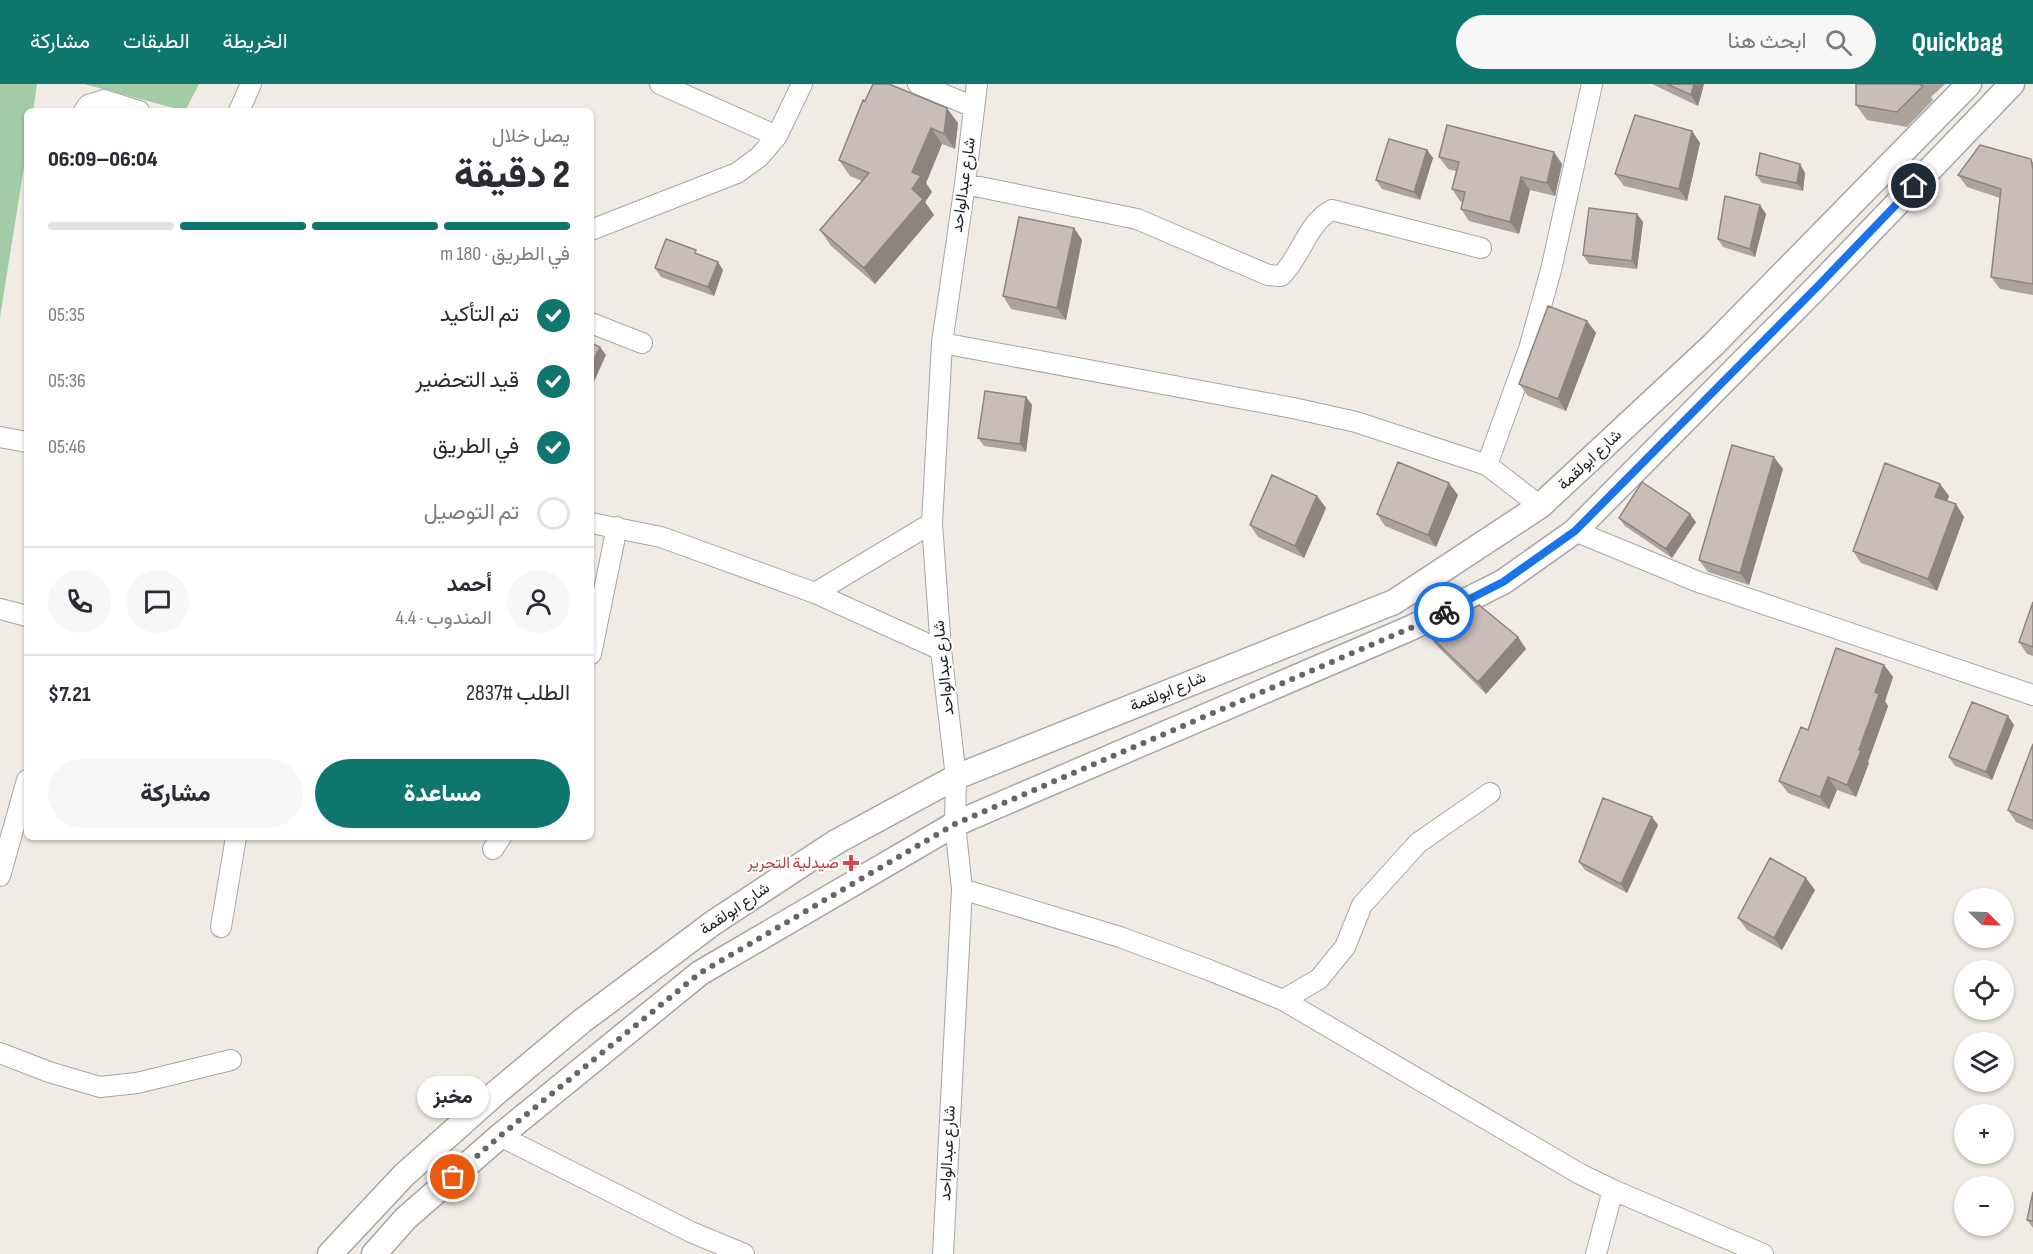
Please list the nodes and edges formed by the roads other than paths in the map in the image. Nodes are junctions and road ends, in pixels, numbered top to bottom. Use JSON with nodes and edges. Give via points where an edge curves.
{"nodes":[{"id":1,"x":251,"y":84,"type":"edge"},
{"id":2,"x":660,"y":84,"type":"edge"},
{"id":3,"x":802,"y":84,"type":"edge"},
{"id":4,"x":918,"y":84,"type":"edge"},
{"id":5,"x":977,"y":84,"type":"edge"},
{"id":6,"x":1592,"y":84,"type":"edge"},
{"id":7,"x":1969,"y":84,"type":"edge"},
{"id":8,"x":2012,"y":84,"type":"edge"},
{"id":9,"x":974,"y":107,"type":"junction"},
{"id":10,"x":86,"y":108,"type":"edge"},
{"id":11,"x":129,"y":108,"type":"edge"},
{"id":12,"x":240,"y":108,"type":"edge"},
{"id":13,"x":777,"y":136,"type":"junction"},
{"id":14,"x":965,"y":184,"type":"junction"},
{"id":15,"x":594,"y":229,"type":"edge"},
{"id":16,"x":1481,"y":248,"type":"dead end"},
{"id":17,"x":594,"y":324,"type":"edge"},
{"id":18,"x":642,"y":343,"type":"dead end"},
{"id":19,"x":942,"y":343,"type":"junction"},
{"id":20,"x":0,"y":437,"type":"edge"},
{"id":21,"x":24,"y":441,"type":"edge"},
{"id":22,"x":1487,"y":465,"type":"junction"},
{"id":23,"x":1540,"y":506,"type":"junction"},
{"id":24,"x":932,"y":523,"type":"junction"},
{"id":25,"x":594,"y":524,"type":"edge"},
{"id":26,"x":617,"y":527,"type":"junction"},
{"id":27,"x":1575,"y":531,"type":"junction"},
{"id":28,"x":815,"y":593,"type":"junction"},
{"id":29,"x":0,"y":609,"type":"edge"},
{"id":30,"x":24,"y":615,"type":"edge"},
{"id":31,"x":594,"y":639,"type":"edge"},
{"id":32,"x":941,"y":650,"type":"junction"},
{"id":33,"x":2033,"y":695,"type":"edge"},
{"id":34,"x":956,"y":777,"type":"junction"},
{"id":35,"x":24,"y":791,"type":"edge"},
{"id":36,"x":1490,"y":793,"type":"dead end"},
{"id":37,"x":955,"y":824,"type":"junction"},
{"id":38,"x":236,"y":840,"type":"edge"},
{"id":39,"x":0,"y":876,"type":"edge"},
{"id":40,"x":962,"y":889,"type":"junction"},
{"id":41,"x":221,"y":927,"type":"dead end"},
{"id":42,"x":1283,"y":1000,"type":"junction"},
{"id":43,"x":0,"y":1053,"type":"edge"},
{"id":44,"x":231,"y":1060,"type":"dead end"},
{"id":45,"x":500,"y":1136,"type":"junction"},
{"id":46,"x":1613,"y":1190,"type":"junction"},
{"id":47,"x":330,"y":1254,"type":"edge"},
{"id":48,"x":374,"y":1254,"type":"edge"},
{"id":49,"x":744,"y":1254,"type":"edge"},
{"id":50,"x":943,"y":1254,"type":"edge"},
{"id":51,"x":1596,"y":1254,"type":"edge"},
{"id":52,"x":1763,"y":1254,"type":"edge"}],
"edges":[{"from":1,"to":12,"type":"street"},
{"from":2,"to":13,"type":"street"},
{"from":3,"to":13,"type":"street"},
{"from":4,"to":9,"type":"street"},
{"from":5,"to":9,"type":"street","name":"شارع عبدالواحد"},
{"from":6,"to":22,"type":"street","via":[[1551,270]]},
{"from":7,"to":23,"type":"street","name":"شارع ابولقمة","via":[[1713,345]]},
{"from":8,"to":27,"type":"street"},
{"from":9,"to":14,"type":"street","name":"شارع عبدالواحد"},
{"from":10,"to":11,"type":"street","via":[[104,100]]},
{"from":13,"to":15,"type":"street","via":[[759,158],[736,173]]},
{"from":14,"to":16,"type":"street","via":[[1137,219],[1269,275],[1281,276],[1290,267],[1320,216],[1332,210]]},
{"from":14,"to":19,"type":"street","name":"شارع عبدالواحد"},
{"from":17,"to":18,"type":"street"},
{"from":19,"to":22,"type":"street","via":[[1356,422]]},
{"from":19,"to":24,"type":"street","name":"شارع عبدالواحد"},
{"from":20,"to":21,"type":"street"},
{"from":22,"to":23,"type":"street"},
{"from":23,"to":34,"type":"street","name":"شارع ابولقمة","via":[[1394,602]]},
{"from":24,"to":28,"type":"street"},
{"from":24,"to":32,"type":"street","name":"شارع عبدالواحد"},
{"from":25,"to":26,"type":"street"},
{"from":26,"to":28,"type":"street","via":[[662,537]]},
{"from":26,"to":31,"type":"street"},
{"from":27,"to":33,"type":"street","via":[[1696,581]]},
{"from":27,"to":37,"type":"street","via":[[1503,582],[1413,627]]},
{"from":28,"to":32,"type":"street"},
{"from":29,"to":30,"type":"street"},
{"from":32,"to":34,"type":"street","name":"شارع عبدالواحد"},
{"from":34,"to":37,"type":"street","name":"شارع عبدالواحد"},
{"from":34,"to":47,"type":"street","name":"شارع ابولقمة","via":[[836,842],[712,923],[582,1021],[404,1175]]},
{"from":35,"to":39,"type":"street"},
{"from":36,"to":42,"type":"street","via":[[1418,843],[1362,905],[1345,947],[1319,979]]},
{"from":37,"to":40,"type":"street","name":"شارع عبدالواحد"},
{"from":37,"to":45,"type":"street","via":[[700,973]]},
{"from":38,"to":41,"type":"street"},
{"from":40,"to":42,"type":"street","via":[[1120,938]]},
{"from":40,"to":50,"type":"street","name":"شارع عبدالواحد"},
{"from":42,"to":46,"type":"street"},
{"from":43,"to":44,"type":"street","via":[[100,1087],[136,1083]]},
{"from":45,"to":48,"type":"street","via":[[406,1218]]},
{"from":45,"to":49,"type":"street","via":[[691,1232]]},
{"from":46,"to":51,"type":"street"},
{"from":46,"to":52,"type":"street"}]}
